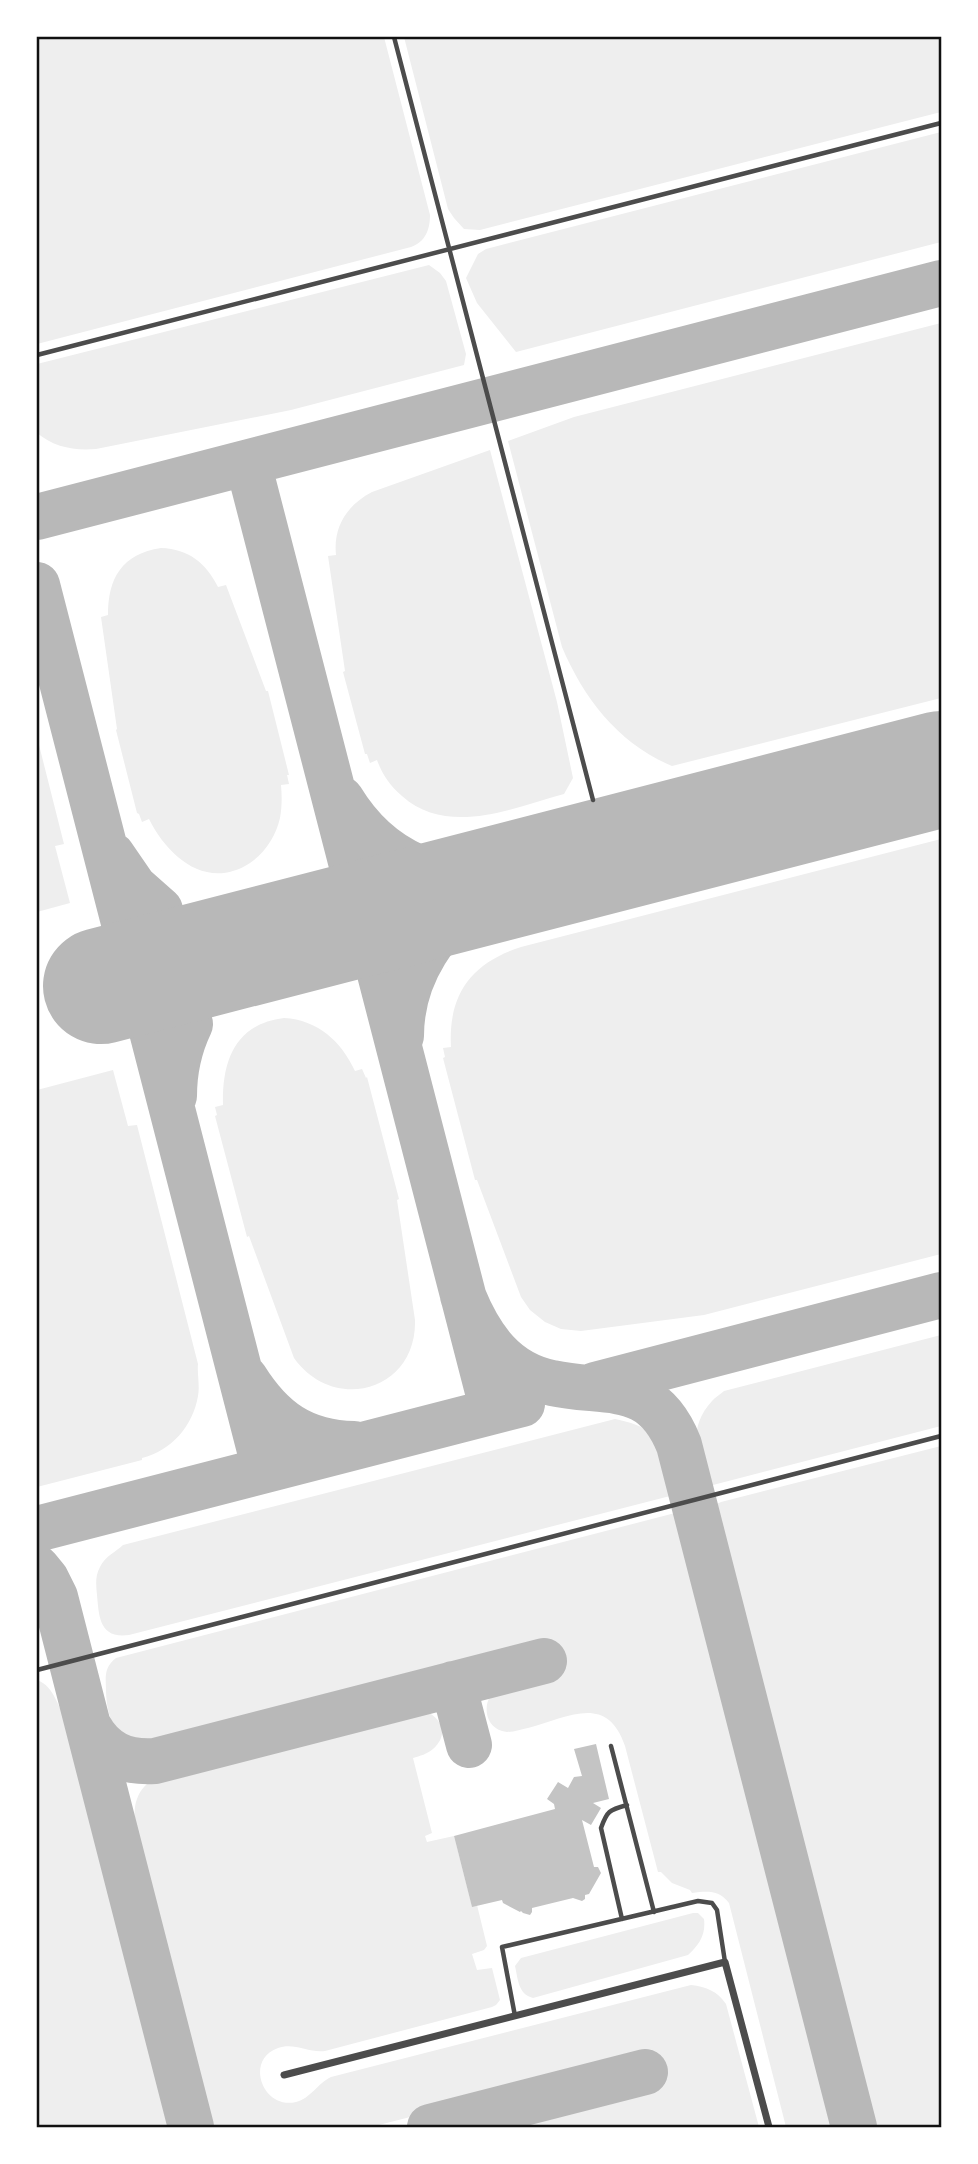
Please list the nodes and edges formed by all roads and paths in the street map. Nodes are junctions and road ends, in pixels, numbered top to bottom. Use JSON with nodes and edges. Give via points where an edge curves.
{"nodes":[{"id":1,"x":394,"y":37,"type":"edge"},
{"id":2,"x":941,"y":122,"type":"edge"},
{"id":3,"x":448,"y":249,"type":"junction"},
{"id":4,"x":37,"y":355,"type":"edge"},
{"id":5,"x":593,"y":800,"type":"dead end"},
{"id":6,"x":941,"y":1436,"type":"edge"},
{"id":7,"x":37,"y":1670,"type":"edge"},
{"id":8,"x":611,"y":1746,"type":"dead end"},
{"id":9,"x":627,"y":1805,"type":"junction"},
{"id":10,"x":654,"y":1912,"type":"junction"},
{"id":11,"x":622,"y":1919,"type":"junction"},
{"id":12,"x":725,"y":1962,"type":"junction"},
{"id":13,"x":515,"y":2016,"type":"junction"},
{"id":14,"x":285,"y":2075,"type":"dead end"},
{"id":15,"x":769,"y":2127,"type":"edge"}],
"edges":[{"from":1,"to":3,"type":"lane"},
{"from":2,"to":3,"type":"lane"},
{"from":3,"to":4,"type":"lane"},
{"from":3,"to":5,"type":"lane"},
{"from":6,"to":7,"type":"lane"},
{"from":8,"to":9,"type":"lane"},
{"from":9,"to":10,"type":"lane"},
{"from":9,"to":11,"type":"lane","via":[[611,1809],[601,1828]]},
{"from":10,"to":11,"type":"lane"},
{"from":10,"to":12,"type":"lane","via":[[698,1901],[712,1903]]},
{"from":11,"to":13,"type":"lane","via":[[502,1947]]},
{"from":12,"to":13,"type":"street"},
{"from":12,"to":15,"type":"street"},
{"from":13,"to":14,"type":"street"}]}
